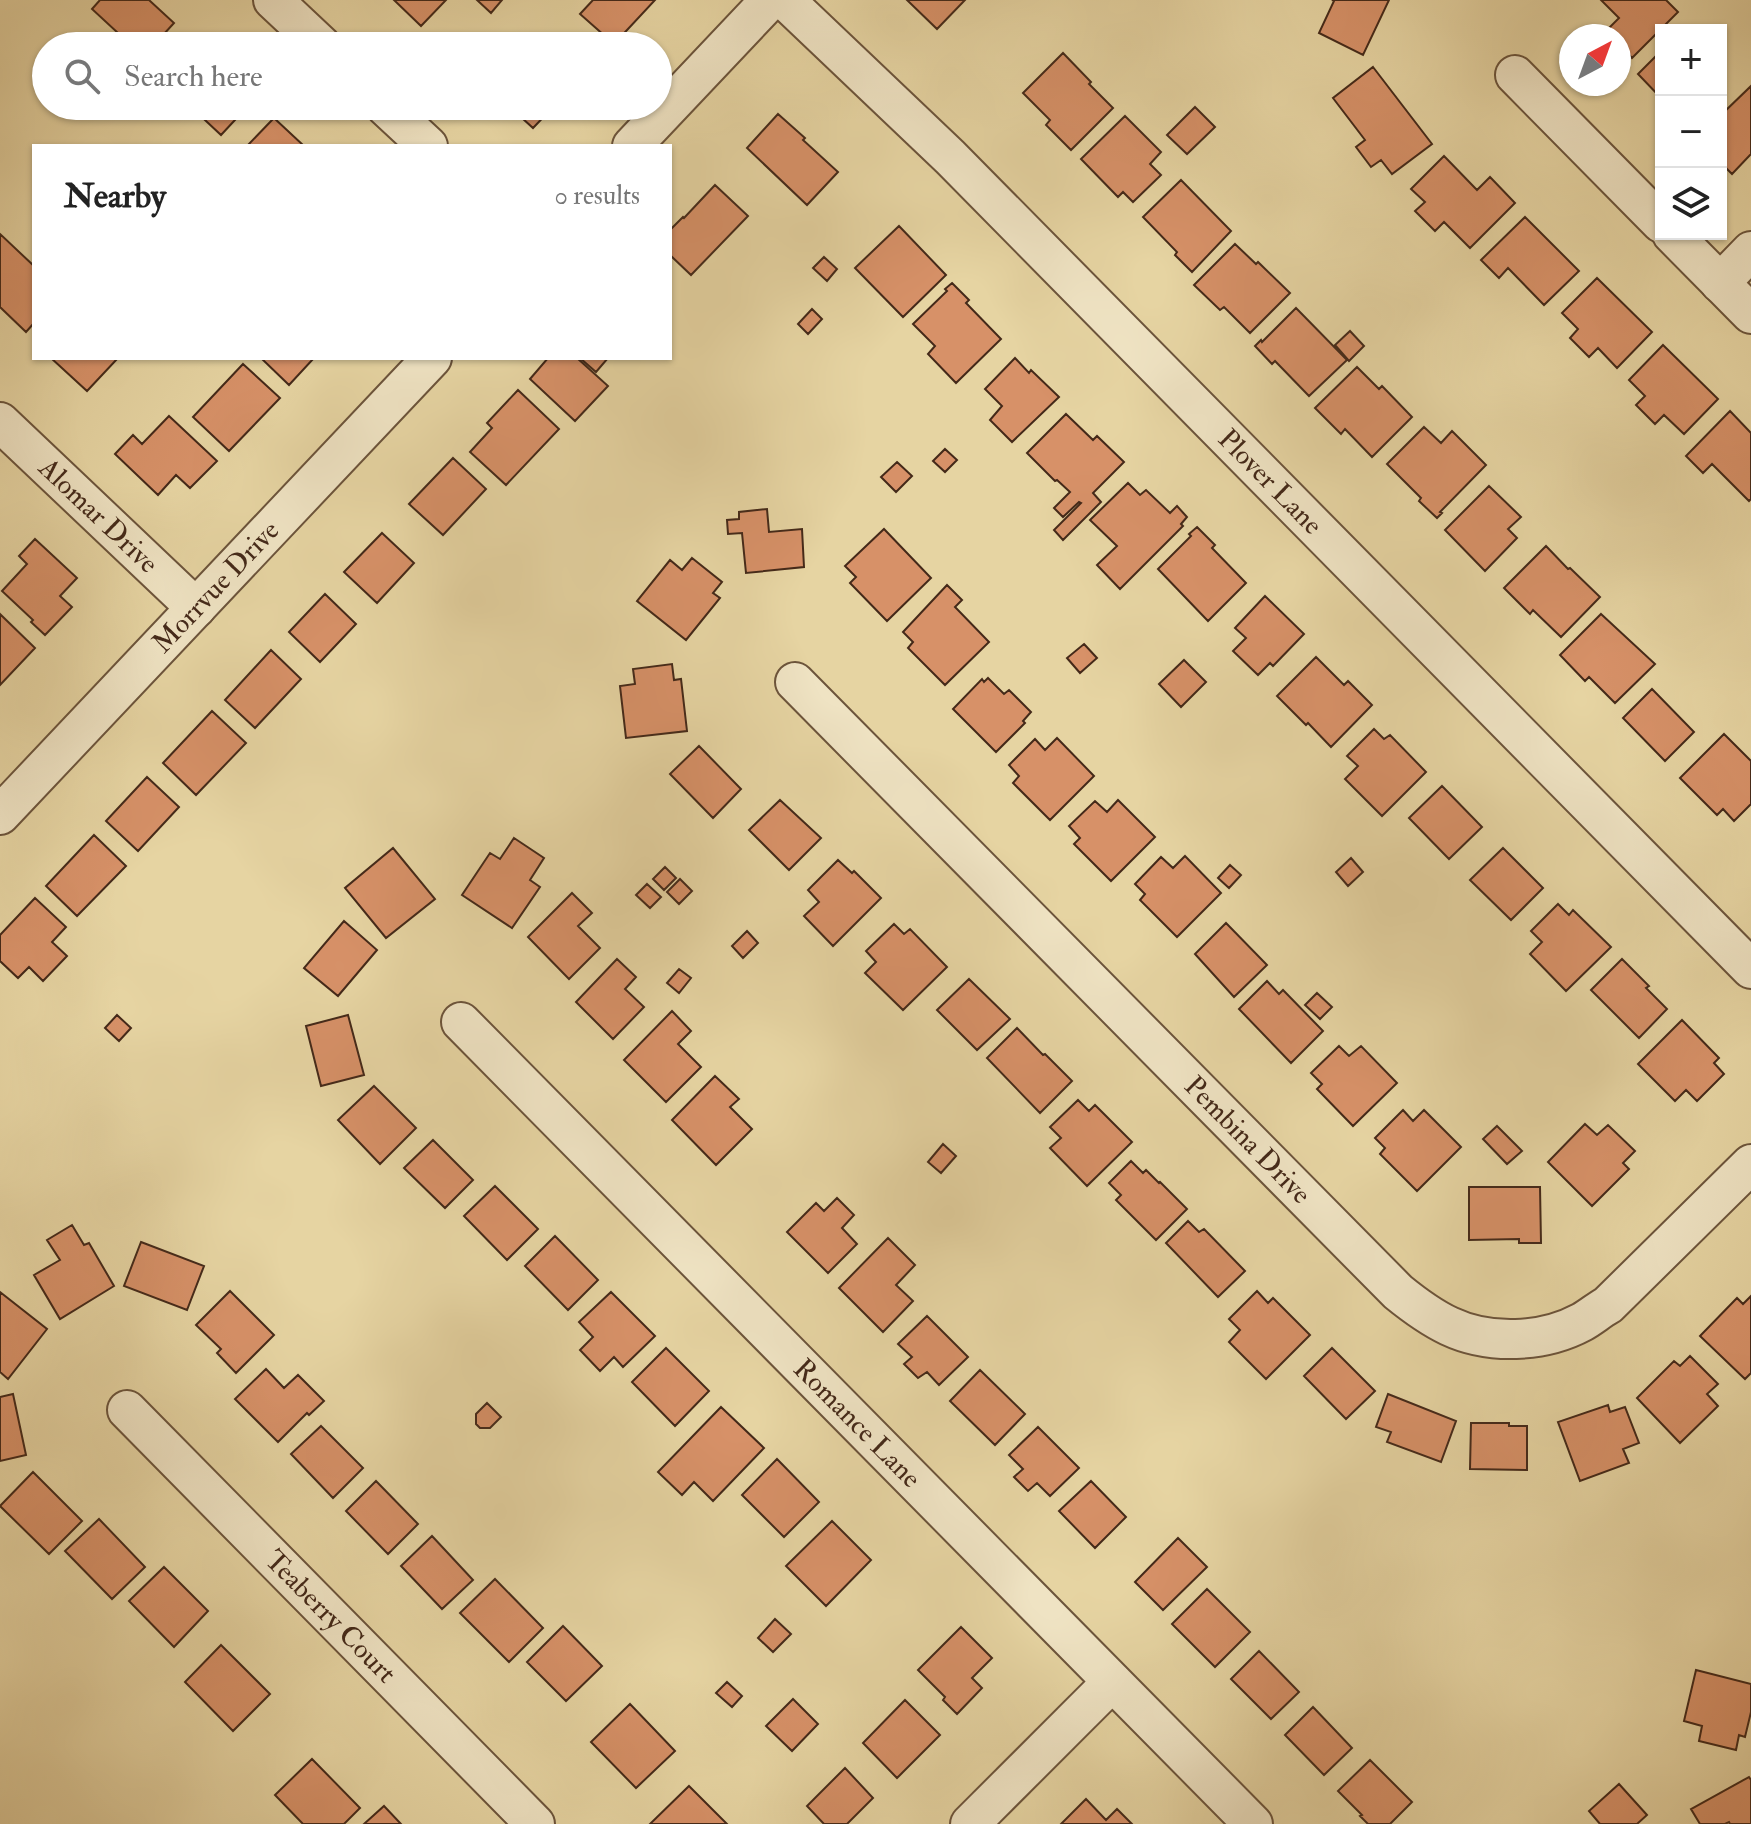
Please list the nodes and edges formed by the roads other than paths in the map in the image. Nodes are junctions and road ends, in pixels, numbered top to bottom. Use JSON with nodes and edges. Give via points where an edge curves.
{"nodes":[{"id":1,"x":273,"y":0,"type":"edge"},
{"id":2,"x":770,"y":0,"type":"edge"},
{"id":3,"x":785,"y":0,"type":"edge"},
{"id":4,"x":307,"y":32,"type":"edge"},
{"id":5,"x":1515,"y":75,"type":"dead end"},
{"id":6,"x":672,"y":104,"type":"edge"},
{"id":7,"x":400,"y":120,"type":"edge"},
{"id":8,"x":657,"y":120,"type":"edge"},
{"id":9,"x":426,"y":144,"type":"edge"},
{"id":10,"x":634,"y":144,"type":"edge"},
{"id":11,"x":1655,"y":217,"type":"edge"},
{"id":12,"x":1678,"y":240,"type":"edge"},
{"id":13,"x":1751,"y":251,"type":"edge"},
{"id":14,"x":1720,"y":283,"type":"junction"},
{"id":15,"x":1751,"y":314,"type":"edge"},
{"id":16,"x":430,"y":360,"type":"edge"},
{"id":17,"x":0,"y":422,"type":"edge"},
{"id":18,"x":196,"y":608,"type":"junction"},
{"id":19,"x":795,"y":682,"type":"dead end"},
{"id":20,"x":0,"y":815,"type":"edge"},
{"id":21,"x":1751,"y":969,"type":"edge"},
{"id":22,"x":461,"y":1022,"type":"dead end"},
{"id":23,"x":1751,"y":1164,"type":"edge"},
{"id":24,"x":127,"y":1410,"type":"dead end"},
{"id":25,"x":1112,"y":1682,"type":"junction"},
{"id":26,"x":535,"y":1824,"type":"edge"},
{"id":27,"x":970,"y":1824,"type":"edge"},
{"id":28,"x":1253,"y":1824,"type":"edge"}],
"edges":[{"from":1,"to":4,"type":"street"},
{"from":2,"to":6,"type":"street"},
{"from":3,"to":21,"type":"street","name":"Plover Lane","via":[[950,157]]},
{"from":5,"to":11,"type":"street"},
{"from":7,"to":9,"type":"street"},
{"from":8,"to":10,"type":"street"},
{"from":12,"to":14,"type":"street"},
{"from":13,"to":14,"type":"street"},
{"from":14,"to":15,"type":"street"},
{"from":16,"to":18,"type":"street","name":"Morrvue Drive"},
{"from":17,"to":18,"type":"street","name":"Alomar Drive"},
{"from":18,"to":20,"type":"street","name":"Morrvue Drive"},
{"from":19,"to":23,"type":"street","name":"Pembina Drive","via":[[1398,1292],[1452,1328],[1517,1339],[1580,1323],[1608,1305]]},
{"from":22,"to":25,"type":"street","name":"Romance Lane"},
{"from":24,"to":26,"type":"street","name":"Teaberry Court"},
{"from":25,"to":27,"type":"street"},
{"from":25,"to":28,"type":"street","name":"Romance Lane"}]}
